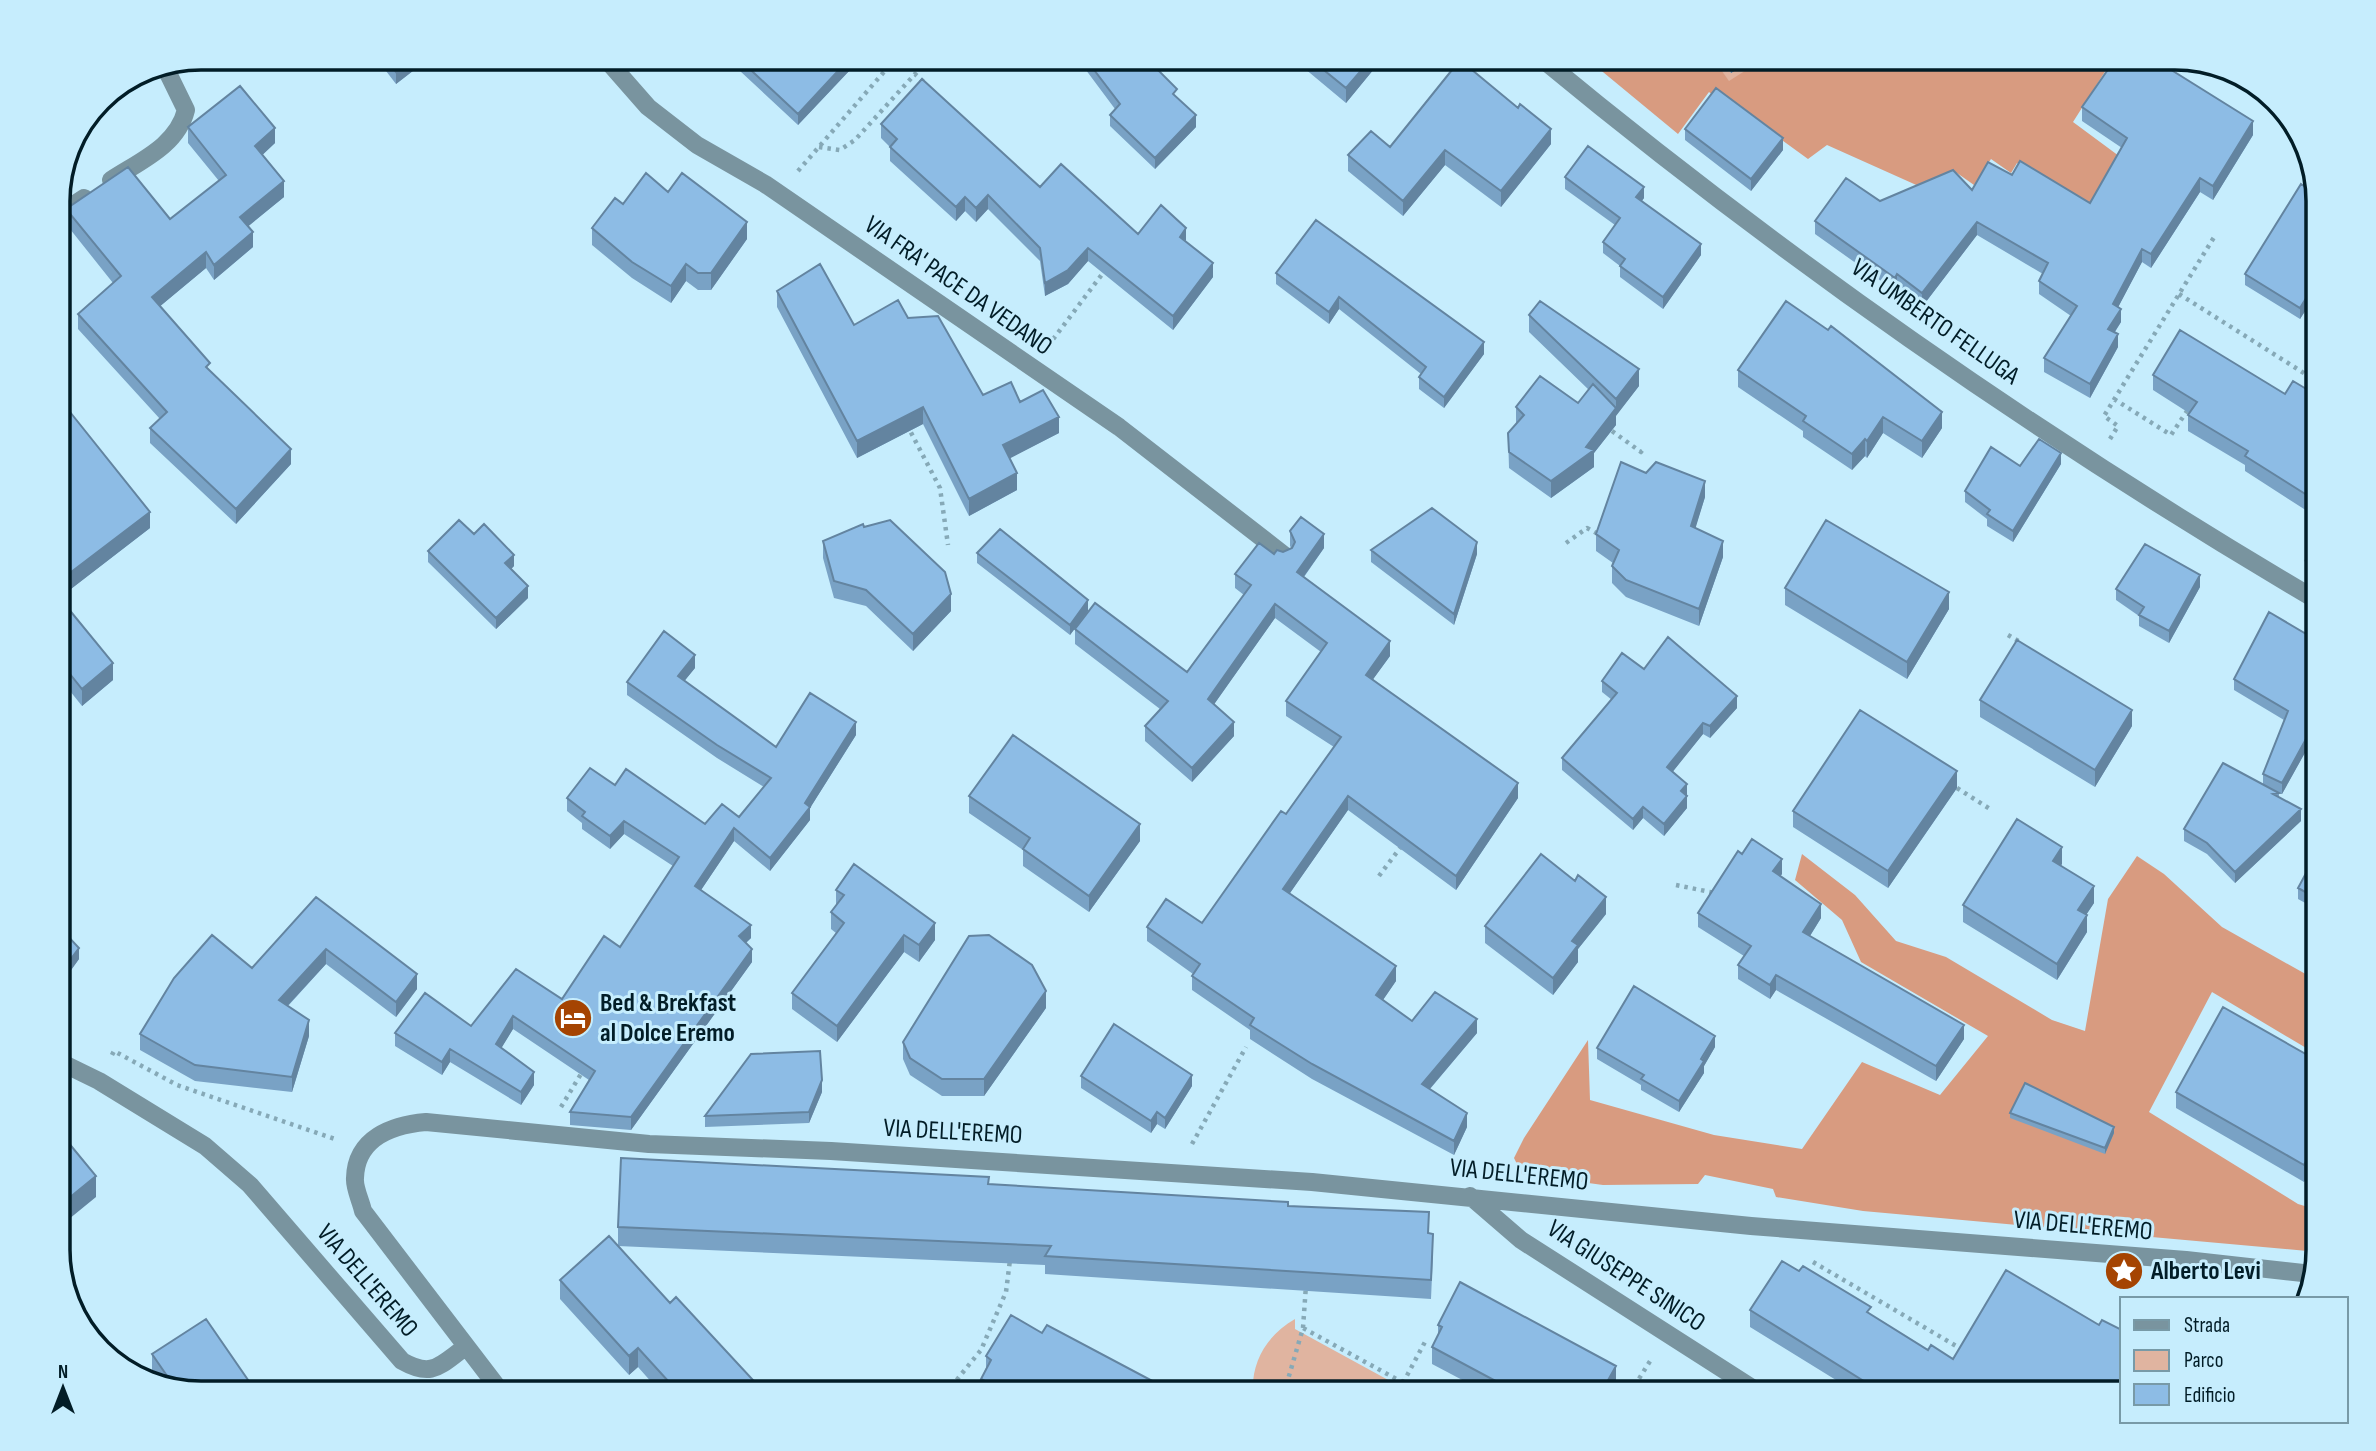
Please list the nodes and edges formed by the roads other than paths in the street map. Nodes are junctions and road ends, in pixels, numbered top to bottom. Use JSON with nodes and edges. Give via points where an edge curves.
{"nodes":[{"id":1,"x":616,"y":70,"type":"edge"},
{"id":2,"x":1556,"y":70,"type":"edge"},
{"id":3,"x":169,"y":75,"type":"edge"},
{"id":4,"x":70,"y":207,"type":"edge"},
{"id":5,"x":1284,"y":555,"type":"edge"},
{"id":6,"x":2306,"y":594,"type":"edge"},
{"id":7,"x":70,"y":1066,"type":"edge"},
{"id":8,"x":1470,"y":1196,"type":"junction"},
{"id":9,"x":2304,"y":1273,"type":"edge"},
{"id":10,"x":464,"y":1348,"type":"junction"},
{"id":11,"x":492,"y":1381,"type":"edge"},
{"id":12,"x":1741,"y":1381,"type":"edge"}],
"edges":[{"from":1,"to":5,"type":"street","name":"VIA FRA' PACE DA VEDANO","via":[[657,114],[697,145],[779,194],[1119,427]]},
{"from":2,"to":6,"type":"street","name":"VIA UMBERTO FELLUGA","via":[[1727,205],[1917,343],[2095,464]]},
{"from":3,"to":4,"type":"street","via":[[186,110],[182,126],[168,142]]},
{"from":7,"to":10,"type":"street","name":"VIA DELL'EREMO","via":[[205,1146],[250,1185],[402,1361],[418,1370],[433,1370]]},
{"from":8,"to":9,"type":"street","name":"VIA DELL'EREMO","via":[[1751,1226]]},
{"from":8,"to":10,"type":"street","name":"VIA DELL'EREMO","via":[[831,1151],[649,1144],[425,1122],[400,1125],[378,1134],[363,1150],[355,1178],[363,1211]]},
{"from":8,"to":12,"type":"street","name":"VIA GIUSEPPE SINICO","via":[[1521,1240]]},
{"from":10,"to":11,"type":"street"}]}
